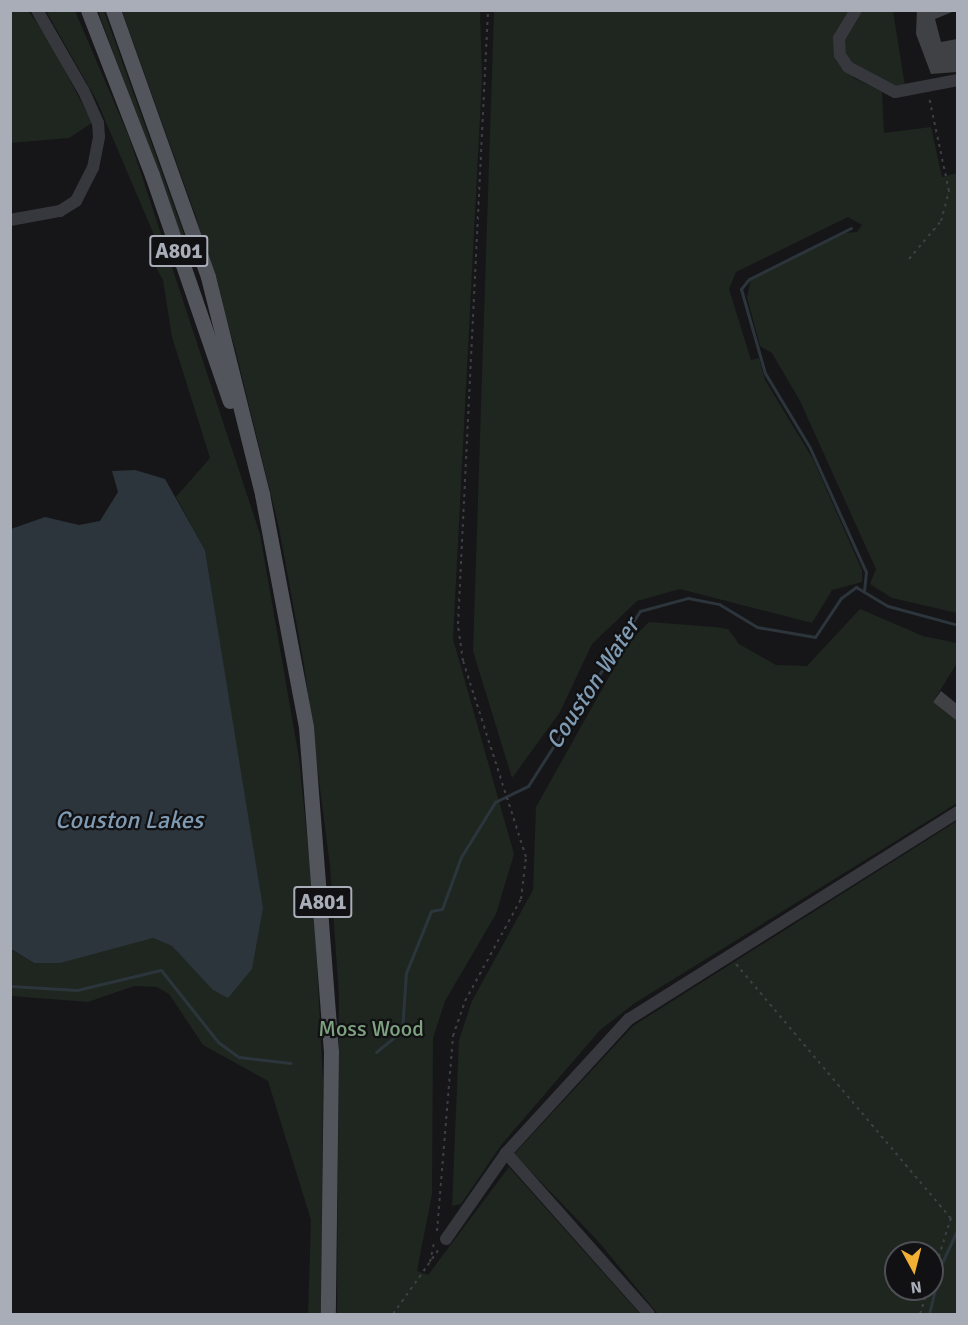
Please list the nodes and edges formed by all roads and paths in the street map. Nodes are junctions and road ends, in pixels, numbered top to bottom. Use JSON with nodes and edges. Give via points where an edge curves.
{"nodes":[{"id":1,"x":37,"y":10,"type":"edge"},
{"id":2,"x":81,"y":10,"type":"edge"},
{"id":3,"x":88,"y":10,"type":"edge"},
{"id":4,"x":113,"y":10,"type":"edge"},
{"id":5,"x":488,"y":10,"type":"edge"},
{"id":6,"x":856,"y":10,"type":"edge"},
{"id":7,"x":105,"y":54,"type":"junction"},
{"id":8,"x":957,"y":80,"type":"edge"},
{"id":9,"x":927,"y":86,"type":"junction"},
{"id":10,"x":10,"y":220,"type":"edge"},
{"id":11,"x":909,"y":260,"type":"dead end"},
{"id":12,"x":262,"y":494,"type":"junction"},
{"id":13,"x":957,"y":812,"type":"edge"},
{"id":14,"x":727,"y":955,"type":"junction"},
{"id":15,"x":506,"y":1154,"type":"junction"},
{"id":16,"x":446,"y":1239,"type":"joint"},
{"id":17,"x":944,"y":1241,"type":"edge"},
{"id":18,"x":430,"y":1262,"type":"junction"},
{"id":19,"x":328,"y":1314,"type":"edge"},
{"id":20,"x":393,"y":1314,"type":"edge"},
{"id":21,"x":649,"y":1314,"type":"edge"}],
"edges":[{"from":1,"to":10,"type":"street","via":[[83,90],[99,123],[99,137],[89,179],[76,201],[60,211]]},
{"from":2,"to":7,"type":"main road"},
{"from":3,"to":7,"type":"main road","number":"A801"},
{"from":4,"to":12,"type":"main road","number":"A801","via":[[208,277]]},
{"from":5,"to":18,"type":"path","via":[[458,624],[464,661],[526,857],[521,899],[465,1001],[453,1036],[441,1210]]},
{"from":6,"to":9,"type":"street","via":[[839,38],[840,55],[848,67],[895,92]]},
{"from":7,"to":12,"type":"main road","number":"A801"},
{"from":8,"to":9,"type":"street"},
{"from":9,"to":11,"type":"path","via":[[949,191],[941,221]]},
{"from":12,"to":19,"type":"main road","number":"A801","via":[[306,727],[323,910],[333,1203]]},
{"from":13,"to":14,"type":"street"},
{"from":14,"to":15,"type":"street","via":[[606,1039]]},
{"from":14,"to":17,"type":"path","via":[[951,1218]]},
{"from":15,"to":16,"type":"street"},
{"from":15,"to":21,"type":"street"},
{"from":16,"to":18,"type":"path"},
{"from":18,"to":20,"type":"path"}]}
